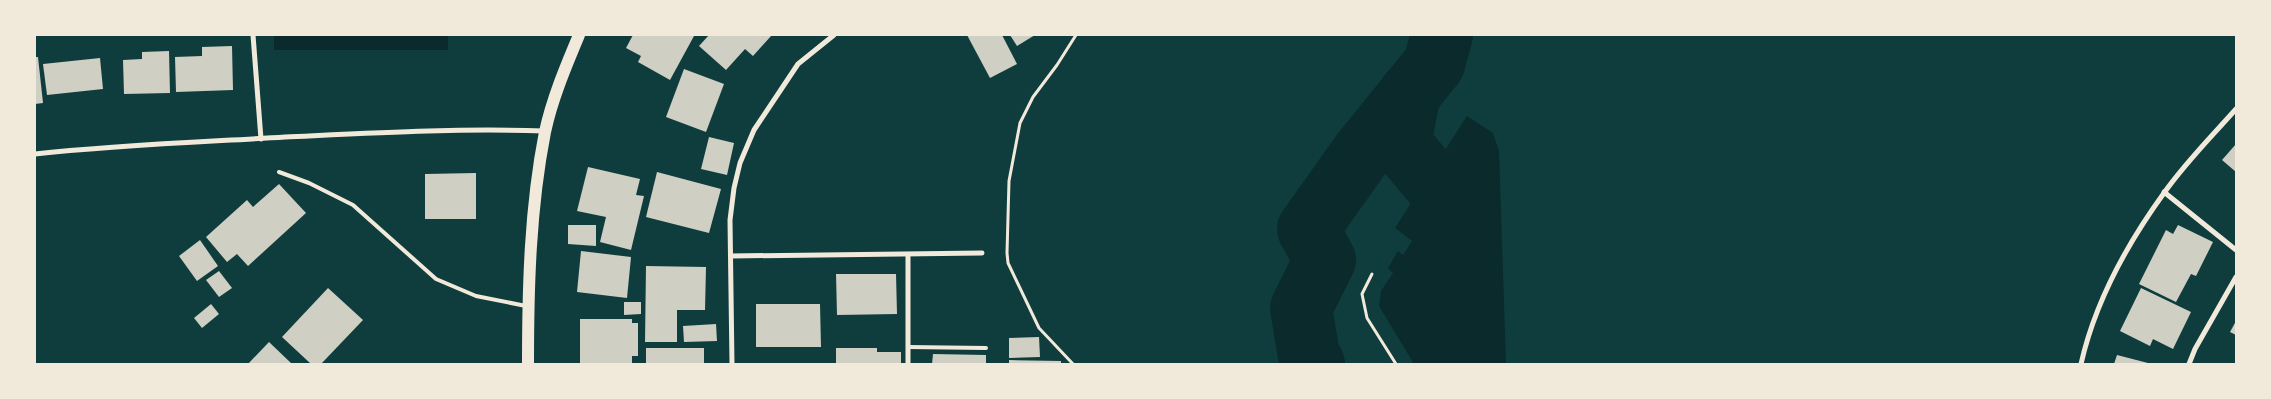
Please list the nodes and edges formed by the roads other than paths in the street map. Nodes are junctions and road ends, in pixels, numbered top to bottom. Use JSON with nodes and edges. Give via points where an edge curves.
{"nodes":[{"id":1,"x":253,"y":35,"type":"edge"},
{"id":2,"x":579,"y":35,"type":"edge"},
{"id":3,"x":834,"y":35,"type":"edge"},
{"id":4,"x":2236,"y":109,"type":"edge"},
{"id":5,"x":545,"y":131,"type":"junction"},
{"id":6,"x":261,"y":138,"type":"junction"},
{"id":7,"x":35,"y":154,"type":"edge"},
{"id":8,"x":279,"y":172,"type":"dead end"},
{"id":9,"x":2164,"y":192,"type":"junction"},
{"id":10,"x":2236,"y":250,"type":"edge"},
{"id":11,"x":982,"y":253,"type":"dead end"},
{"id":12,"x":908,"y":255,"type":"junction"},
{"id":13,"x":731,"y":256,"type":"junction"},
{"id":14,"x":2236,"y":277,"type":"edge"},
{"id":15,"x":528,"y":306,"type":"junction"},
{"id":16,"x":908,"y":347,"type":"junction"},
{"id":17,"x":986,"y":348,"type":"dead end"},
{"id":18,"x":528,"y":364,"type":"edge"},
{"id":19,"x":732,"y":364,"type":"edge"},
{"id":20,"x":908,"y":364,"type":"edge"},
{"id":21,"x":2082,"y":364,"type":"edge"},
{"id":22,"x":2189,"y":364,"type":"edge"}],
"edges":[{"from":1,"to":6,"type":"street"},
{"from":2,"to":5,"type":"main road"},
{"from":3,"to":13,"type":"street","via":[[798,64],[754,130],[734,188],[730,220]]},
{"from":4,"to":9,"type":"street"},
{"from":5,"to":6,"type":"street","via":[[497,129]]},
{"from":5,"to":15,"type":"main road","via":[[533,218]]},
{"from":6,"to":7,"type":"street"},
{"from":8,"to":15,"type":"lane","via":[[309,183],[353,206],[436,279],[476,296]]},
{"from":9,"to":10,"type":"street"},
{"from":9,"to":21,"type":"street","via":[[2126,250],[2088,334]]},
{"from":11,"to":12,"type":"street"},
{"from":12,"to":13,"type":"street"},
{"from":12,"to":16,"type":"street"},
{"from":13,"to":19,"type":"street"},
{"from":14,"to":22,"type":"street"},
{"from":15,"to":18,"type":"main road"},
{"from":16,"to":17,"type":"lane"},
{"from":16,"to":20,"type":"street"}]}
